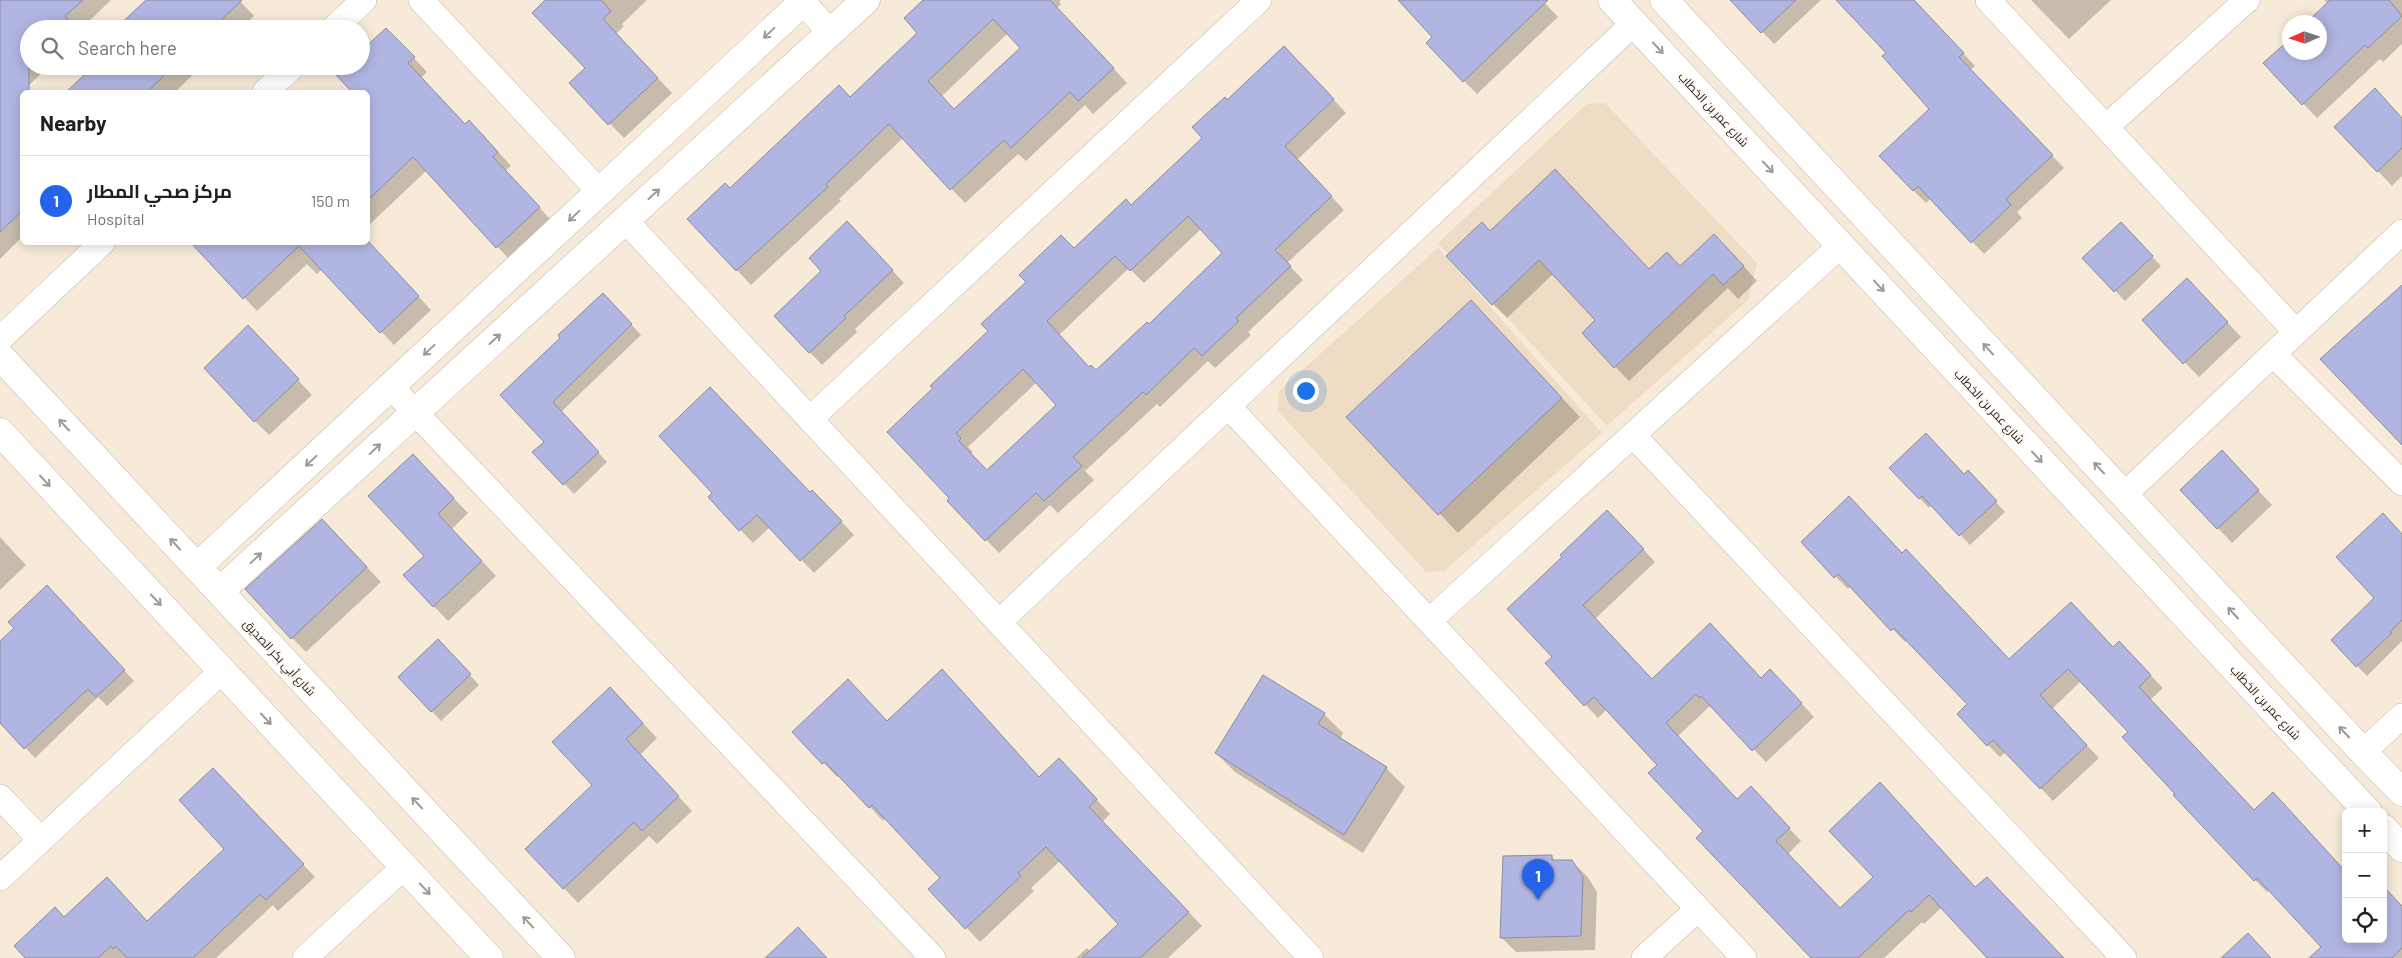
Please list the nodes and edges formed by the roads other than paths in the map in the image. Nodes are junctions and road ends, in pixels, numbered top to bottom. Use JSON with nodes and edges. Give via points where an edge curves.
{"nodes":[{"id":1,"x":364,"y":0,"type":"edge"},
{"id":2,"x":421,"y":0,"type":"edge"},
{"id":3,"x":866,"y":0,"type":"edge"},
{"id":4,"x":1259,"y":0,"type":"edge"},
{"id":5,"x":1612,"y":0,"type":"edge"},
{"id":6,"x":1664,"y":0,"type":"edge"},
{"id":7,"x":1988,"y":0,"type":"edge"},
{"id":8,"x":803,"y":1,"type":"edge"},
{"id":9,"x":2237,"y":3,"type":"edge"},
{"id":10,"x":343,"y":20,"type":"edge"},
{"id":11,"x":1634,"y":23,"type":"junction"},
{"id":12,"x":830,"y":32,"type":"junction"},
{"id":13,"x":283,"y":75,"type":"edge"},
{"id":14,"x":267,"y":90,"type":"edge"},
{"id":15,"x":2106,"y":128,"type":"junction"},
{"id":16,"x":600,"y":192,"type":"junction"},
{"id":17,"x":625,"y":220,"type":"junction"},
{"id":18,"x":2402,"y":232,"type":"edge"},
{"id":19,"x":100,"y":245,"type":"edge"},
{"id":20,"x":1840,"y":245,"type":"junction"},
{"id":21,"x":2296,"y":332,"type":"junction"},
{"id":22,"x":0,"y":339,"type":"edge"},
{"id":23,"x":2273,"y":354,"type":"junction"},
{"id":24,"x":0,"y":356,"type":"edge"},
{"id":25,"x":391,"y":386,"type":"junction"},
{"id":26,"x":1228,"y":406,"type":"junction"},
{"id":27,"x":416,"y":412,"type":"junction"},
{"id":28,"x":810,"y":419,"type":"junction"},
{"id":29,"x":0,"y":432,"type":"edge"},
{"id":30,"x":1633,"y":435,"type":"junction"},
{"id":31,"x":2402,"y":483,"type":"edge"},
{"id":32,"x":2124,"y":495,"type":"junction"},
{"id":33,"x":197,"y":567,"type":"junction"},
{"id":34,"x":220,"y":591,"type":"junction"},
{"id":35,"x":1429,"y":621,"type":"junction"},
{"id":36,"x":999,"y":622,"type":"junction"},
{"id":37,"x":222,"y":671,"type":"junction"},
{"id":38,"x":2402,"y":716,"type":"edge"},
{"id":39,"x":2363,"y":752,"type":"junction"},
{"id":40,"x":2402,"y":792,"type":"edge"},
{"id":41,"x":0,"y":797,"type":"edge"},
{"id":42,"x":2364,"y":808,"type":"edge"},
{"id":43,"x":2387,"y":832,"type":"edge"},
{"id":44,"x":41,"y":840,"type":"junction"},
{"id":45,"x":2402,"y":848,"type":"edge"},
{"id":46,"x":404,"y":867,"type":"junction"},
{"id":47,"x":0,"y":878,"type":"edge"},
{"id":48,"x":1698,"y":909,"type":"junction"},
{"id":49,"x":305,"y":958,"type":"edge"},
{"id":50,"x":489,"y":958,"type":"edge"},
{"id":51,"x":561,"y":958,"type":"edge"},
{"id":52,"x":933,"y":958,"type":"edge"},
{"id":53,"x":1311,"y":958,"type":"edge"},
{"id":54,"x":1644,"y":958,"type":"edge"},
{"id":55,"x":1744,"y":958,"type":"edge"},
{"id":56,"x":2124,"y":958,"type":"edge"}],
"edges":[{"from":1,"to":10,"type":"street"},
{"from":2,"to":16,"type":"street"},
{"from":3,"to":12,"type":"street"},
{"from":4,"to":28,"type":"street"},
{"from":5,"to":11,"type":"street","name":"شارع عمر بن الخطاب"},
{"from":32,"to":6,"type":"street","one_way":true},
{"from":7,"to":15,"type":"street"},
{"from":8,"to":12,"type":"street"},
{"from":8,"to":16,"type":"street","one_way":true},
{"from":9,"to":15,"type":"street"},
{"from":11,"to":20,"type":"street","name":"شارع عمر بن الخطاب","one_way":true},
{"from":11,"to":26,"type":"street"},
{"from":17,"to":12,"type":"street","one_way":true},
{"from":13,"to":14,"type":"street"},
{"from":15,"to":21,"type":"street"},
{"from":16,"to":25,"type":"street","one_way":true},
{"from":27,"to":17,"type":"street","one_way":true},
{"from":17,"to":28,"type":"street"},
{"from":18,"to":21,"type":"street"},
{"from":19,"to":22,"type":"street"},
{"from":20,"to":30,"type":"street"},
{"from":20,"to":42,"type":"street","name":"شارع عمر بن الخطاب","one_way":true},
{"from":21,"to":23,"type":"street"},
{"from":23,"to":31,"type":"street"},
{"from":23,"to":32,"type":"street"},
{"from":33,"to":24,"type":"street","name":"شارع أبي بكر الصديق","one_way":true},
{"from":25,"to":27,"type":"street"},
{"from":25,"to":33,"type":"street","one_way":true},
{"from":26,"to":35,"type":"street"},
{"from":26,"to":36,"type":"street"},
{"from":34,"to":27,"type":"street","one_way":true},
{"from":27,"to":52,"type":"street"},
{"from":28,"to":36,"type":"street"},
{"from":29,"to":37,"type":"street","one_way":true},
{"from":30,"to":35,"type":"street"},
{"from":30,"to":56,"type":"street"},
{"from":39,"to":32,"type":"street","one_way":true},
{"from":33,"to":34,"type":"street","name":"شارع أبي بكر الصديق"},
{"from":51,"to":34,"type":"street","name":"شارع أبي بكر الصديق","one_way":true},
{"from":35,"to":48,"type":"street"},
{"from":36,"to":53,"type":"street"},
{"from":37,"to":44,"type":"street"},
{"from":37,"to":46,"type":"street","one_way":true},
{"from":38,"to":39,"type":"street"},
{"from":39,"to":40,"type":"street"},
{"from":41,"to":44,"type":"street"},
{"from":43,"to":45,"type":"street"},
{"from":44,"to":47,"type":"street"},
{"from":46,"to":49,"type":"street"},
{"from":46,"to":50,"type":"street","one_way":true},
{"from":48,"to":54,"type":"street"},
{"from":48,"to":55,"type":"street"}]}
